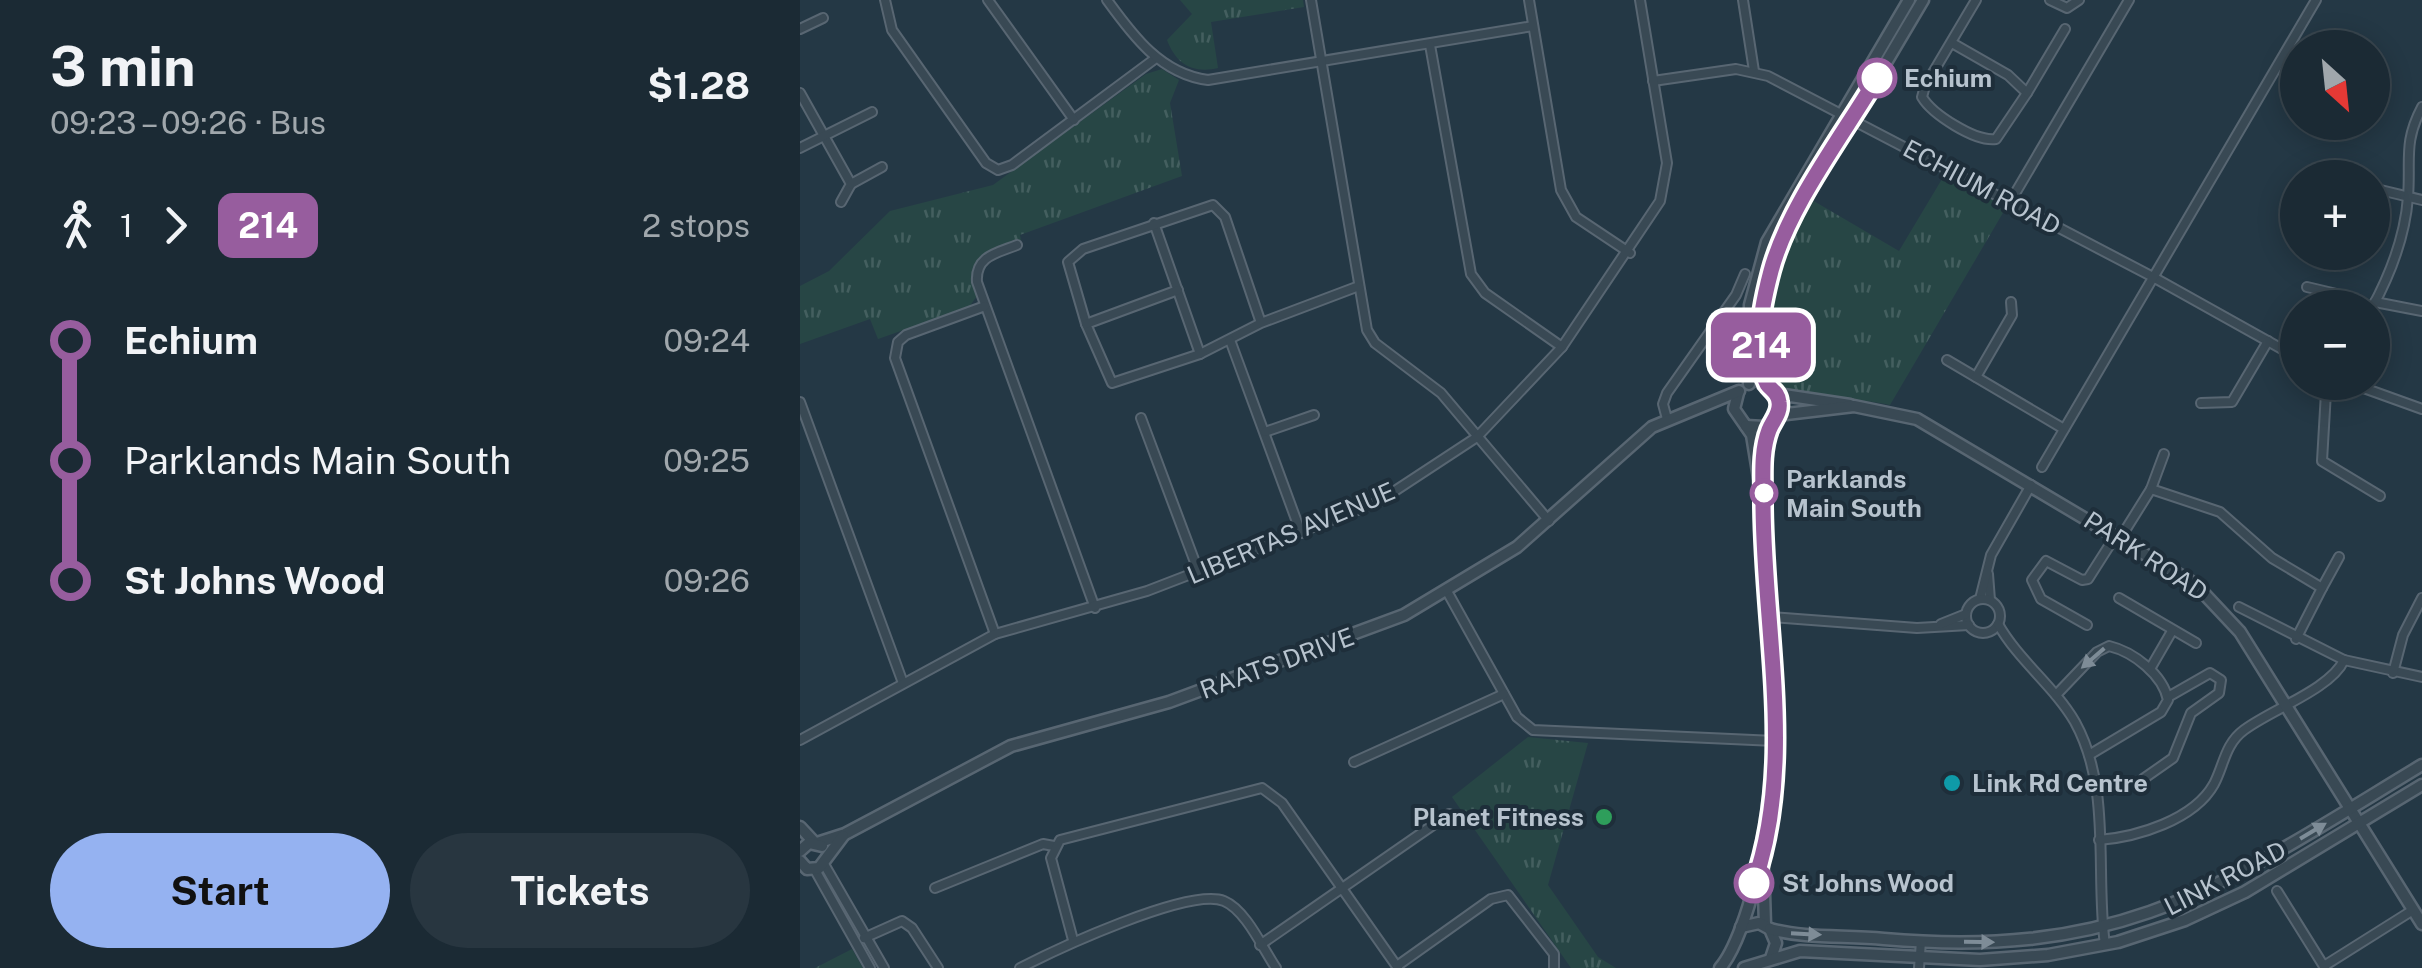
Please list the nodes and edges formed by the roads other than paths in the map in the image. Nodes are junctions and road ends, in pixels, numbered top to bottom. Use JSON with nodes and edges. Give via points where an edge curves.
{"nodes":[{"id":1,"x":885,"y":0,"type":"edge"},
{"id":2,"x":988,"y":0,"type":"edge"},
{"id":3,"x":1108,"y":0,"type":"edge"},
{"id":4,"x":1311,"y":0,"type":"edge"},
{"id":5,"x":1528,"y":0,"type":"edge"},
{"id":6,"x":1640,"y":0,"type":"edge"},
{"id":7,"x":1743,"y":0,"type":"edge"},
{"id":8,"x":1909,"y":0,"type":"edge"},
{"id":9,"x":1923,"y":0,"type":"edge"},
{"id":10,"x":1976,"y":0,"type":"edge"},
{"id":11,"x":2050,"y":0,"type":"edge"},
{"id":12,"x":2079,"y":0,"type":"edge"},
{"id":13,"x":2129,"y":0,"type":"edge"},
{"id":14,"x":2316,"y":0,"type":"edge"},
{"id":15,"x":822,"y":18,"type":"dead end"},
{"id":16,"x":1533,"y":26,"type":"junction"},
{"id":17,"x":800,"y":29,"type":"edge"},
{"id":18,"x":2065,"y":29,"type":"dead end"},
{"id":19,"x":1952,"y":43,"type":"junction"},
{"id":20,"x":1430,"y":45,"type":"junction"},
{"id":21,"x":1156,"y":58,"type":"junction"},
{"id":22,"x":1322,"y":62,"type":"junction"},
{"id":23,"x":1754,"y":71,"type":"junction"},
{"id":24,"x":1653,"y":81,"type":"junction"},
{"id":25,"x":800,"y":92,"type":"edge"},
{"id":26,"x":2027,"y":93,"type":"junction"},
{"id":27,"x":2422,"y":108,"type":"edge"},
{"id":28,"x":872,"y":112,"type":"dead end"},
{"id":29,"x":1840,"y":114,"type":"junction"},
{"id":30,"x":1074,"y":120,"type":"junction"},
{"id":31,"x":1852,"y":120,"type":"junction"},
{"id":32,"x":824,"y":136,"type":"junction"},
{"id":33,"x":800,"y":148,"type":"edge"},
{"id":34,"x":882,"y":166,"type":"dead end"},
{"id":35,"x":851,"y":184,"type":"junction"},
{"id":36,"x":2390,"y":193,"type":"edge"},
{"id":37,"x":2408,"y":198,"type":"junction"},
{"id":38,"x":2422,"y":200,"type":"edge"},
{"id":39,"x":841,"y":202,"type":"dead end"},
{"id":40,"x":2010,"y":202,"type":"junction"},
{"id":41,"x":1154,"y":223,"type":"junction"},
{"id":42,"x":1018,"y":245,"type":"dead end"},
{"id":43,"x":1630,"y":253,"type":"junction"},
{"id":44,"x":1746,"y":274,"type":"dead end"},
{"id":45,"x":2153,"y":276,"type":"junction"},
{"id":46,"x":1358,"y":286,"type":"junction"},
{"id":47,"x":2308,"y":286,"type":"dead end"},
{"id":48,"x":1178,"y":290,"type":"junction"},
{"id":49,"x":2323,"y":290,"type":"edge"},
{"id":50,"x":2379,"y":290,"type":"edge"},
{"id":51,"x":2011,"y":302,"type":"dead end"},
{"id":52,"x":985,"y":306,"type":"junction"},
{"id":53,"x":2390,"y":308,"type":"edge"},
{"id":54,"x":2422,"y":311,"type":"edge"},
{"id":55,"x":1261,"y":323,"type":"junction"},
{"id":56,"x":1086,"y":324,"type":"junction"},
{"id":57,"x":1230,"y":340,"type":"junction"},
{"id":58,"x":2268,"y":341,"type":"junction"},
{"id":59,"x":1562,"y":347,"type":"junction"},
{"id":60,"x":2280,"y":348,"type":"edge"},
{"id":61,"x":1200,"y":354,"type":"junction"},
{"id":62,"x":1947,"y":360,"type":"dead end"},
{"id":63,"x":1976,"y":377,"type":"junction"},
{"id":64,"x":1744,"y":387,"type":"junction"},
{"id":65,"x":1772,"y":390,"type":"junction"},
{"id":66,"x":2390,"y":397,"type":"edge"},
{"id":67,"x":2326,"y":400,"type":"edge"},
{"id":68,"x":800,"y":402,"type":"edge"},
{"id":69,"x":2202,"y":403,"type":"dead end"},
{"id":70,"x":1854,"y":406,"type":"junction"},
{"id":71,"x":1704,"y":408,"type":"junction"},
{"id":72,"x":2422,"y":409,"type":"edge"},
{"id":73,"x":1314,"y":414,"type":"dead end"},
{"id":74,"x":1141,"y":418,"type":"dead end"},
{"id":75,"x":1667,"y":419,"type":"junction"},
{"id":76,"x":1775,"y":419,"type":"junction"},
{"id":77,"x":1742,"y":423,"type":"junction"},
{"id":78,"x":2064,"y":429,"type":"junction"},
{"id":79,"x":1265,"y":432,"type":"junction"},
{"id":80,"x":1476,"y":437,"type":"junction"},
{"id":81,"x":2164,"y":454,"type":"dead end"},
{"id":82,"x":2042,"y":466,"type":"dead end"},
{"id":83,"x":2031,"y":484,"type":"junction"},
{"id":84,"x":2151,"y":489,"type":"junction"},
{"id":85,"x":2380,"y":496,"type":"dead end"},
{"id":86,"x":1763,"y":498,"type":"junction"},
{"id":87,"x":1550,"y":522,"type":"junction"},
{"id":88,"x":1301,"y":533,"type":"junction"},
{"id":89,"x":2119,"y":536,"type":"junction"},
{"id":90,"x":2339,"y":557,"type":"dead end"},
{"id":91,"x":1199,"y":573,"type":"junction"},
{"id":92,"x":2322,"y":588,"type":"junction"},
{"id":93,"x":1448,"y":592,"type":"junction"},
{"id":94,"x":2119,"y":598,"type":"dead end"},
{"id":95,"x":2422,"y":598,"type":"edge"},
{"id":96,"x":1985,"y":599,"type":"junction"},
{"id":97,"x":2239,"y":607,"type":"dead end"},
{"id":98,"x":1095,"y":608,"type":"junction"},
{"id":99,"x":1885,"y":611,"type":"dead end"},
{"id":100,"x":1921,"y":614,"type":"dead end"},
{"id":101,"x":1966,"y":614,"type":"junction"},
{"id":102,"x":1770,"y":617,"type":"junction"},
{"id":103,"x":1998,"y":624,"type":"junction"},
{"id":104,"x":1969,"y":625,"type":"junction"},
{"id":105,"x":1885,"y":626,"type":"junction"},
{"id":106,"x":1937,"y":626,"type":"junction"},
{"id":107,"x":2087,"y":626,"type":"dead end"},
{"id":108,"x":1922,"y":628,"type":"junction"},
{"id":109,"x":2172,"y":630,"type":"junction"},
{"id":110,"x":1990,"y":632,"type":"junction"},
{"id":111,"x":995,"y":634,"type":"junction"},
{"id":112,"x":2296,"y":640,"type":"junction"},
{"id":113,"x":2196,"y":642,"type":"dead end"},
{"id":114,"x":2013,"y":648,"type":"junction"},
{"id":115,"x":2344,"y":660,"type":"junction"},
{"id":116,"x":2150,"y":669,"type":"junction"},
{"id":117,"x":2393,"y":673,"type":"junction"},
{"id":118,"x":2422,"y":677,"type":"edge"},
{"id":119,"x":904,"y":682,"type":"junction"},
{"id":120,"x":1504,"y":694,"type":"junction"},
{"id":121,"x":2056,"y":695,"type":"junction"},
{"id":122,"x":2168,"y":697,"type":"junction"},
{"id":123,"x":2284,"y":705,"type":"junction"},
{"id":124,"x":800,"y":740,"type":"edge"},
{"id":125,"x":1775,"y":741,"type":"junction"},
{"id":126,"x":2089,"y":756,"type":"junction"},
{"id":127,"x":1354,"y":762,"type":"dead end"},
{"id":128,"x":2422,"y":765,"type":"edge"},
{"id":129,"x":2143,"y":779,"type":"dead end"},
{"id":130,"x":2422,"y":785,"type":"edge"},
{"id":131,"x":2350,"y":810,"type":"junction"},
{"id":132,"x":1449,"y":814,"type":"dead end"},
{"id":133,"x":2358,"y":823,"type":"junction"},
{"id":134,"x":800,"y":826,"type":"edge"},
{"id":135,"x":845,"y":834,"type":"junction"},
{"id":136,"x":2099,"y":840,"type":"junction"},
{"id":137,"x":816,"y":843,"type":"junction"},
{"id":138,"x":1054,"y":846,"type":"junction"},
{"id":139,"x":800,"y":847,"type":"edge"},
{"id":140,"x":1762,"y":859,"type":"junction"},
{"id":141,"x":812,"y":865,"type":"edge"},
{"id":142,"x":934,"y":888,"type":"dead end"},
{"id":143,"x":1343,"y":888,"type":"junction"},
{"id":144,"x":2277,"y":891,"type":"dead end"},
{"id":145,"x":2413,"y":910,"type":"junction"},
{"id":146,"x":2422,"y":924,"type":"edge"},
{"id":147,"x":1768,"y":927,"type":"junction"},
{"id":148,"x":1740,"y":928,"type":"junction"},
{"id":149,"x":2103,"y":928,"type":"junction"},
{"id":150,"x":866,"y":936,"type":"junction"},
{"id":151,"x":1073,"y":940,"type":"junction"},
{"id":152,"x":1922,"y":941,"type":"junction"},
{"id":153,"x":856,"y":942,"type":"junction"},
{"id":154,"x":1260,"y":945,"type":"junction"},
{"id":155,"x":2105,"y":945,"type":"junction"},
{"id":156,"x":1732,"y":948,"type":"junction"},
{"id":157,"x":1770,"y":958,"type":"junction"},
{"id":158,"x":1920,"y":963,"type":"edge"},
{"id":159,"x":1397,"y":967,"type":"edge"},
{"id":160,"x":1748,"y":967,"type":"edge"},
{"id":161,"x":2324,"y":967,"type":"edge"},
{"id":162,"x":870,"y":968,"type":"edge"},
{"id":163,"x":884,"y":968,"type":"edge"},
{"id":164,"x":938,"y":968,"type":"edge"},
{"id":165,"x":1020,"y":968,"type":"edge"},
{"id":166,"x":1276,"y":968,"type":"edge"},
{"id":167,"x":1554,"y":968,"type":"edge"},
{"id":168,"x":1720,"y":968,"type":"edge"}],
"edges":[{"from":1,"to":30,"type":"street","via":[[898,40],[991,168],[1012,165]]},
{"from":2,"to":30,"type":"street"},
{"from":3,"to":21,"type":"street"},
{"from":4,"to":22,"type":"street"},
{"from":5,"to":16,"type":"street"},
{"from":6,"to":24,"type":"street","name":"LIBERTAS AVENUE"},
{"from":7,"to":23,"type":"street"},
{"from":8,"to":29,"type":"street"},
{"from":9,"to":31,"type":"street"},
{"from":10,"to":19,"type":"street"},
{"from":11,"to":12,"type":"street","via":[[2067,8]]},
{"from":13,"to":40,"type":"street"},
{"from":14,"to":45,"type":"street"},
{"from":15,"to":17,"type":"street"},
{"from":16,"to":20,"type":"street"},
{"from":16,"to":43,"type":"street","via":[[1564,198],[1586,226]]},
{"from":18,"to":26,"type":"street"},
{"from":19,"to":26,"type":"street"},
{"from":19,"to":26,"type":"street","via":[[1924,90],[1929,106],[1990,141]]},
{"from":20,"to":22,"type":"street"},
{"from":20,"to":59,"type":"street","via":[[1471,274],[1486,293]]},
{"from":21,"to":22,"type":"street","via":[[1208,80]]},
{"from":21,"to":30,"type":"street"},
{"from":22,"to":46,"type":"street"},
{"from":23,"to":24,"type":"street","name":"ECHIUM ROAD"},
{"from":23,"to":29,"type":"street","name":"ECHIUM ROAD"},
{"from":24,"to":43,"type":"street","name":"LIBERTAS AVENUE","via":[[1666,187]]},
{"from":25,"to":32,"type":"street"},
{"from":27,"to":37,"type":"street","via":[[2407,138]]},
{"from":28,"to":32,"type":"street"},
{"from":29,"to":31,"type":"street","name":"ECHIUM ROAD"},
{"from":29,"to":64,"type":"street","via":[[1758,268]]},
{"from":31,"to":40,"type":"street","name":"ECHIUM ROAD"},
{"from":31,"to":65,"type":"street","via":[[1773,263],[1762,326]]},
{"from":32,"to":33,"type":"street"},
{"from":32,"to":35,"type":"street"},
{"from":34,"to":35,"type":"street"},
{"from":35,"to":39,"type":"street"},
{"from":36,"to":37,"type":"street"},
{"from":37,"to":38,"type":"street"},
{"from":37,"to":50,"type":"street","via":[[2396,256]]},
{"from":40,"to":45,"type":"street","name":"ECHIUM ROAD"},
{"from":41,"to":48,"type":"street"},
{"from":41,"to":55,"type":"street","via":[[1206,204],[1220,209]]},
{"from":41,"to":56,"type":"street","via":[[1070,258],[1068,272]]},
{"from":42,"to":52,"type":"street","via":[[977,268]]},
{"from":43,"to":59,"type":"street","name":"LIBERTAS AVENUE"},
{"from":44,"to":75,"type":"street","via":[[1667,393]]},
{"from":45,"to":58,"type":"street","name":"ECHIUM ROAD"},
{"from":45,"to":78,"type":"street"},
{"from":46,"to":55,"type":"street"},
{"from":46,"to":80,"type":"street","via":[[1370,337],[1441,393]]},
{"from":47,"to":49,"type":"street"},
{"from":48,"to":56,"type":"street"},
{"from":48,"to":61,"type":"street"},
{"from":51,"to":63,"type":"street","via":[[2012,315]]},
{"from":52,"to":98,"type":"street"},
{"from":52,"to":111,"type":"street","via":[[906,335],[894,358]]},
{"from":53,"to":54,"type":"street"},
{"from":55,"to":57,"type":"street"},
{"from":56,"to":61,"type":"street","via":[[1110,382]]},
{"from":57,"to":61,"type":"street"},
{"from":57,"to":79,"type":"street"},
{"from":58,"to":60,"type":"street","name":"ECHIUM ROAD"},
{"from":58,"to":69,"type":"street","via":[[2232,402]]},
{"from":59,"to":80,"type":"street","name":"LIBERTAS AVENUE"},
{"from":62,"to":63,"type":"street"},
{"from":63,"to":78,"type":"street"},
{"from":64,"to":65,"type":"street"},
{"from":64,"to":71,"type":"street","name":"RAATS DRIVE"},
{"from":64,"to":77,"type":"street","via":[[1734,405]]},
{"from":65,"to":70,"type":"street","name":"PARK ROAD"},
{"from":65,"to":76,"type":"street"},
{"from":66,"to":72,"type":"street"},
{"from":67,"to":85,"type":"street","via":[[2322,461]]},
{"from":68,"to":119,"type":"street"},
{"from":70,"to":76,"type":"street","name":"PARK ROAD"},
{"from":70,"to":83,"type":"street","name":"PARK ROAD","via":[[1917,419]]},
{"from":71,"to":75,"type":"street","name":"RAATS DRIVE"},
{"from":71,"to":77,"type":"street"},
{"from":73,"to":79,"type":"street"},
{"from":74,"to":91,"type":"street"},
{"from":75,"to":87,"type":"street","name":"RAATS DRIVE","via":[[1627,447]]},
{"from":76,"to":77,"type":"street","via":[[1757,429]]},
{"from":76,"to":86,"type":"street","via":[[1764,450]]},
{"from":77,"to":86,"type":"street","via":[[1754,441]]},
{"from":78,"to":82,"type":"street"},
{"from":79,"to":88,"type":"street"},
{"from":80,"to":87,"type":"street"},
{"from":80,"to":88,"type":"street","name":"LIBERTAS AVENUE","via":[[1378,502]]},
{"from":81,"to":84,"type":"street"},
{"from":83,"to":89,"type":"street","name":"PARK ROAD"},
{"from":83,"to":96,"type":"street","via":[[1988,569]]},
{"from":84,"to":89,"type":"street"},
{"from":84,"to":92,"type":"street","via":[[2220,512],[2272,558]]},
{"from":86,"to":102,"type":"street"},
{"from":87,"to":93,"type":"street","name":"RAATS DRIVE"},
{"from":88,"to":91,"type":"street","name":"LIBERTAS AVENUE"},
{"from":89,"to":107,"type":"street","via":[[2088,579],[2046,561],[2032,580],[2041,599]]},
{"from":89,"to":123,"type":"street","name":"PARK ROAD","via":[[2216,602]]},
{"from":90,"to":92,"type":"street"},
{"from":91,"to":98,"type":"street","name":"LIBERTAS AVENUE"},
{"from":92,"to":112,"type":"street"},
{"from":93,"to":120,"type":"street"},
{"from":93,"to":135,"type":"street","name":"RAATS DRIVE","via":[[1384,624],[1191,694],[1011,746]]},
{"from":94,"to":109,"type":"street"},
{"from":95,"to":117,"type":"street"},
{"from":96,"to":101,"type":"street"},
{"from":96,"to":103,"type":"street","via":[[2000,610]]},
{"from":97,"to":112,"type":"street"},
{"from":98,"to":111,"type":"street","name":"LIBERTAS AVENUE"},
{"from":99,"to":105,"type":"street"},
{"from":100,"to":108,"type":"street"},
{"from":101,"to":104,"type":"street"},
{"from":101,"to":106,"type":"street"},
{"from":102,"to":105,"type":"street"},
{"from":102,"to":125,"type":"street"},
{"from":103,"to":110,"type":"street"},
{"from":103,"to":114,"type":"street"},
{"from":104,"to":106,"type":"street"},
{"from":104,"to":110,"type":"street"},
{"from":105,"to":108,"type":"street"},
{"from":106,"to":108,"type":"street"},
{"from":109,"to":113,"type":"street"},
{"from":109,"to":116,"type":"street"},
{"from":110,"to":114,"type":"street"},
{"from":111,"to":119,"type":"street","name":"LIBERTAS AVENUE"},
{"from":112,"to":115,"type":"street"},
{"from":114,"to":121,"type":"street"},
{"from":115,"to":117,"type":"street"},
{"from":115,"to":123,"type":"street","via":[[2338,672]]},
{"from":116,"to":121,"type":"street","one_way":true,"via":[[2106,647]]},
{"from":116,"to":122,"type":"street"},
{"from":117,"to":118,"type":"street"},
{"from":119,"to":124,"type":"street","name":"LIBERTAS AVENUE"},
{"from":120,"to":125,"type":"street","via":[[1520,721],[1537,732]]},
{"from":120,"to":127,"type":"street"},
{"from":121,"to":126,"type":"street"},
{"from":122,"to":126,"type":"street","via":[[2161,712]]},
{"from":122,"to":129,"type":"street","via":[[2210,673],[2221,680],[2219,693],[2191,713],[2173,758]]},
{"from":123,"to":131,"type":"street","name":"PARK ROAD"},
{"from":123,"to":136,"type":"street","via":[[2234,740],[2199,800],[2152,830]]},
{"from":125,"to":140,"type":"street"},
{"from":126,"to":136,"type":"street"},
{"from":128,"to":131,"type":"street","name":"LINK ROAD"},
{"from":130,"to":133,"type":"street","name":"LINK ROAD"},
{"from":131,"to":133,"type":"street","name":"PARK ROAD"},
{"from":149,"to":131,"type":"street","name":"LINK ROAD","one_way":true,"via":[[2218,887]]},
{"from":132,"to":143,"type":"street"},
{"from":133,"to":145,"type":"street","name":"PARK ROAD"},
{"from":133,"to":155,"type":"street","name":"LINK ROAD","via":[[2221,904]]},
{"from":134,"to":137,"type":"street"},
{"from":135,"to":137,"type":"street","name":"RAATS DRIVE"},
{"from":135,"to":141,"type":"street","name":"RAATS DRIVE"},
{"from":136,"to":149,"type":"street"},
{"from":137,"to":139,"type":"street","name":"RAATS DRIVE"},
{"from":137,"to":141,"type":"street"},
{"from":138,"to":142,"type":"street","via":[[1043,844]]},
{"from":138,"to":143,"type":"street","via":[[1064,838],[1262,788],[1282,802]]},
{"from":138,"to":151,"type":"street","via":[[1051,858]]},
{"from":140,"to":147,"type":"street"},
{"from":140,"to":148,"type":"street"},
{"from":141,"to":150,"type":"street"},
{"from":141,"to":153,"type":"street"},
{"from":143,"to":154,"type":"street"},
{"from":143,"to":159,"type":"street"},
{"from":144,"to":161,"type":"street"},
{"from":145,"to":146,"type":"street","name":"PARK ROAD"},
{"from":145,"to":161,"type":"street"},
{"from":147,"to":148,"type":"street","via":[[1752,922]]},
{"from":147,"to":152,"type":"street","name":"LINK ROAD","one_way":true},
{"from":147,"to":157,"type":"street","via":[[1776,944]]},
{"from":148,"to":156,"type":"street"},
{"from":152,"to":149,"type":"street","name":"LINK ROAD","one_way":true,"via":[[2028,940]]},
{"from":149,"to":155,"type":"street"},
{"from":150,"to":153,"type":"street"},
{"from":150,"to":163,"type":"street"},
{"from":150,"to":164,"type":"street","via":[[892,922],[906,923]]},
{"from":151,"to":154,"type":"street","via":[[1218,900],[1233,907]]},
{"from":151,"to":165,"type":"street"},
{"from":152,"to":158,"type":"street"},
{"from":153,"to":162,"type":"street"},
{"from":154,"to":166,"type":"street"},
{"from":155,"to":158,"type":"street","name":"LINK ROAD"},
{"from":156,"to":160,"type":"street"},
{"from":156,"to":168,"type":"street"},
{"from":157,"to":158,"type":"street","name":"LINK ROAD","via":[[1800,951]]},
{"from":157,"to":160,"type":"street"},
{"from":159,"to":167,"type":"street","via":[[1491,899],[1508,895],[1554,954]]}]}
